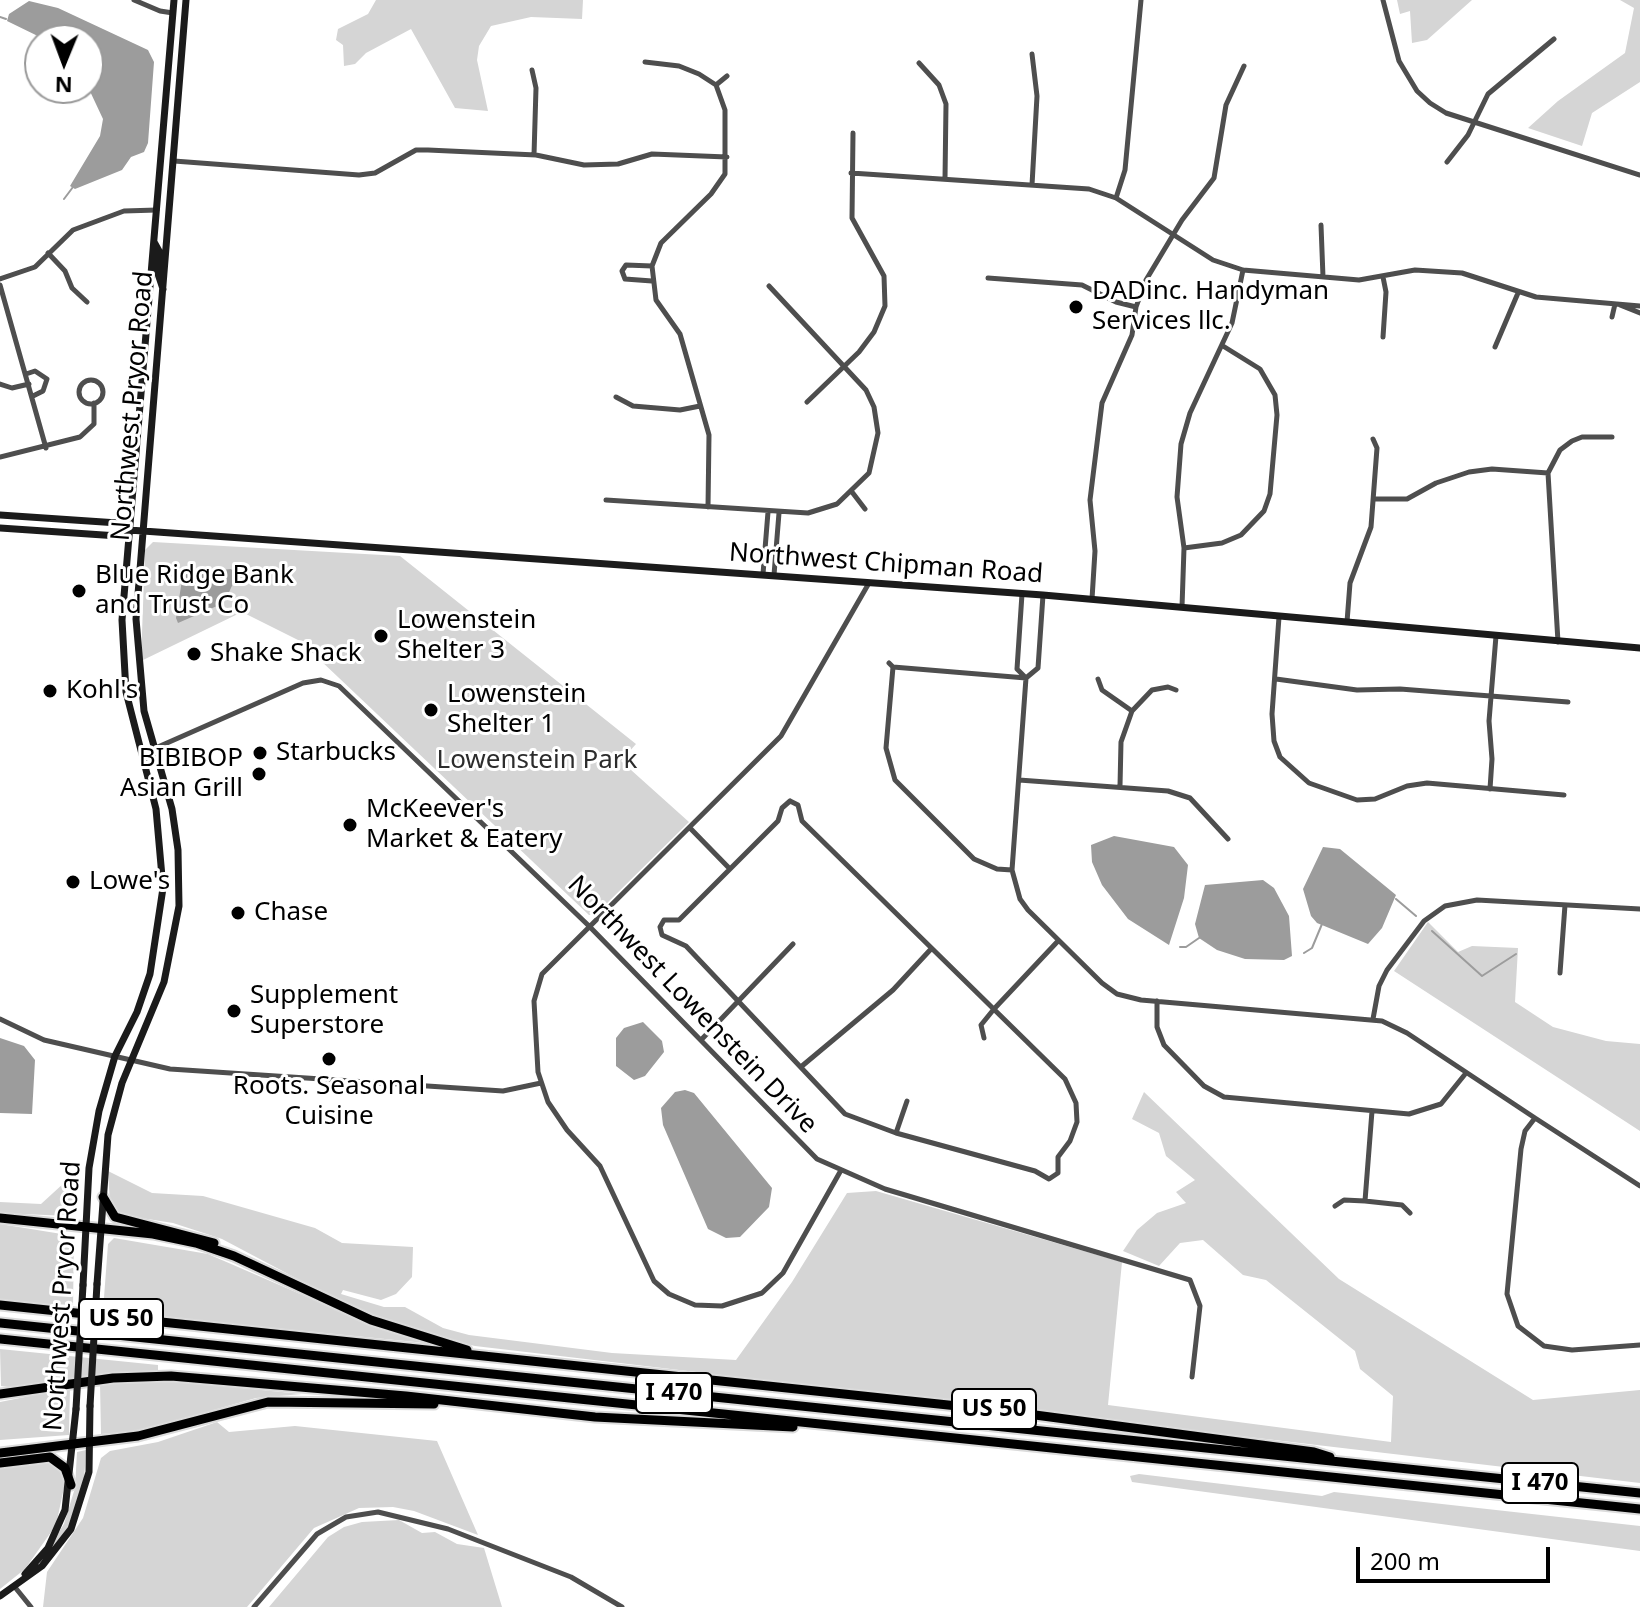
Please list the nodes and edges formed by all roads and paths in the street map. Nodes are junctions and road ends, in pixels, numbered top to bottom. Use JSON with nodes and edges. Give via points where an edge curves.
{"nodes":[{"id":1,"x":134,"y":0,"type":"edge"},
{"id":2,"x":174,"y":0,"type":"edge"},
{"id":3,"x":186,"y":0,"type":"edge"},
{"id":4,"x":1143,"y":0,"type":"edge"},
{"id":5,"x":1383,"y":0,"type":"edge"},
{"id":6,"x":173,"y":13,"type":"junction"},
{"id":7,"x":1554,"y":39,"type":"dead end"},
{"id":8,"x":1032,"y":54,"type":"dead end"},
{"id":9,"x":645,"y":62,"type":"dead end"},
{"id":10,"x":919,"y":63,"type":"dead end"},
{"id":11,"x":1244,"y":66,"type":"dead end"},
{"id":12,"x":532,"y":70,"type":"dead end"},
{"id":13,"x":727,"y":76,"type":"dead end"},
{"id":14,"x":716,"y":85,"type":"junction"},
{"id":15,"x":1474,"y":121,"type":"junction"},
{"id":16,"x":853,"y":133,"type":"dead end"},
{"id":17,"x":534,"y":155,"type":"junction"},
{"id":18,"x":727,"y":157,"type":"junction"},
{"id":19,"x":174,"y":161,"type":"junction"},
{"id":20,"x":1447,"y":162,"type":"dead end"},
{"id":21,"x":851,"y":173,"type":"junction"},
{"id":22,"x":1640,"y":175,"type":"edge"},
{"id":23,"x":945,"y":179,"type":"junction"},
{"id":24,"x":1032,"y":185,"type":"junction"},
{"id":25,"x":1116,"y":198,"type":"junction"},
{"id":26,"x":157,"y":210,"type":"junction"},
{"id":27,"x":1321,"y":225,"type":"dead end"},
{"id":28,"x":1173,"y":236,"type":"junction"},
{"id":29,"x":154,"y":242,"type":"junction"},
{"id":30,"x":48,"y":253,"type":"junction"},
{"id":31,"x":652,"y":266,"type":"junction"},
{"id":32,"x":1243,"y":270,"type":"junction"},
{"id":33,"x":1323,"y":277,"type":"junction"},
{"id":34,"x":1383,"y":277,"type":"junction"},
{"id":35,"x":988,"y":278,"type":"dead end"},
{"id":36,"x":652,"y":281,"type":"junction"},
{"id":37,"x":0,"y":282,"type":"edge"},
{"id":38,"x":769,"y":286,"type":"dead end"},
{"id":39,"x":164,"y":291,"type":"junction"},
{"id":40,"x":1518,"y":293,"type":"junction"},
{"id":41,"x":87,"y":302,"type":"dead end"},
{"id":42,"x":1617,"y":304,"type":"junction"},
{"id":43,"x":1640,"y":306,"type":"edge"},
{"id":44,"x":1136,"y":307,"type":"junction"},
{"id":45,"x":1640,"y":313,"type":"edge"},
{"id":46,"x":1612,"y":317,"type":"dead end"},
{"id":47,"x":1383,"y":337,"type":"dead end"},
{"id":48,"x":1223,"y":346,"type":"junction"},
{"id":49,"x":1495,"y":347,"type":"dead end"},
{"id":50,"x":846,"y":365,"type":"junction"},
{"id":51,"x":26,"y":374,"type":"junction"},
{"id":52,"x":0,"y":384,"type":"edge"},
{"id":53,"x":29,"y":384,"type":"junction"},
{"id":54,"x":33,"y":396,"type":"junction"},
{"id":55,"x":616,"y":397,"type":"dead end"},
{"id":56,"x":807,"y":402,"type":"dead end"},
{"id":57,"x":94,"y":403,"type":"junction"},
{"id":58,"x":700,"y":406,"type":"junction"},
{"id":59,"x":1612,"y":437,"type":"dead end"},
{"id":60,"x":1373,"y":439,"type":"dead end"},
{"id":61,"x":46,"y":448,"type":"junction"},
{"id":62,"x":0,"y":457,"type":"edge"},
{"id":63,"x":1548,"y":473,"type":"junction"},
{"id":64,"x":852,"y":492,"type":"junction"},
{"id":65,"x":1375,"y":499,"type":"junction"},
{"id":66,"x":606,"y":500,"type":"dead end"},
{"id":67,"x":708,"y":507,"type":"junction"},
{"id":68,"x":865,"y":509,"type":"dead end"},
{"id":69,"x":768,"y":512,"type":"junction"},
{"id":70,"x":779,"y":513,"type":"junction"},
{"id":71,"x":0,"y":515,"type":"edge"},
{"id":72,"x":0,"y":528,"type":"edge"},
{"id":73,"x":129,"y":530,"type":"junction"},
{"id":74,"x":142,"y":531,"type":"junction"},
{"id":75,"x":1184,"y":548,"type":"junction"},
{"id":76,"x":763,"y":574,"type":"junction"},
{"id":77,"x":774,"y":575,"type":"junction"},
{"id":78,"x":870,"y":582,"type":"junction"},
{"id":79,"x":1022,"y":594,"type":"junction"},
{"id":80,"x":1043,"y":595,"type":"junction"},
{"id":81,"x":1092,"y":599,"type":"junction"},
{"id":82,"x":1182,"y":608,"type":"junction"},
{"id":83,"x":1279,"y":617,"type":"junction"},
{"id":84,"x":1347,"y":622,"type":"junction"},
{"id":85,"x":1496,"y":636,"type":"junction"},
{"id":86,"x":1558,"y":642,"type":"junction"},
{"id":87,"x":1640,"y":648,"type":"edge"},
{"id":88,"x":1026,"y":678,"type":"junction"},
{"id":89,"x":1098,"y":679,"type":"dead end"},
{"id":90,"x":1276,"y":679,"type":"junction"},
{"id":91,"x":1176,"y":690,"type":"dead end"},
{"id":92,"x":1493,"y":698,"type":"junction"},
{"id":93,"x":1568,"y":702,"type":"dead end"},
{"id":94,"x":1132,"y":711,"type":"junction"},
{"id":95,"x":156,"y":749,"type":"junction"},
{"id":96,"x":141,"y":754,"type":"junction"},
{"id":97,"x":1019,"y":780,"type":"junction"},
{"id":98,"x":1120,"y":786,"type":"junction"},
{"id":99,"x":1490,"y":789,"type":"junction"},
{"id":100,"x":1564,"y":795,"type":"dead end"},
{"id":101,"x":690,"y":828,"type":"junction"},
{"id":102,"x":1228,"y":839,"type":"dead end"},
{"id":103,"x":729,"y":868,"type":"junction"},
{"id":104,"x":1012,"y":870,"type":"junction"},
{"id":105,"x":1565,"y":905,"type":"junction"},
{"id":106,"x":1640,"y":909,"type":"edge"},
{"id":107,"x":589,"y":926,"type":"junction"},
{"id":108,"x":1058,"y":941,"type":"junction"},
{"id":109,"x":793,"y":944,"type":"dead end"},
{"id":110,"x":931,"y":949,"type":"junction"},
{"id":111,"x":1560,"y":973,"type":"dead end"},
{"id":112,"x":738,"y":1000,"type":"junction"},
{"id":113,"x":1157,"y":1001,"type":"junction"},
{"id":114,"x":994,"y":1009,"type":"junction"},
{"id":115,"x":0,"y":1019,"type":"edge"},
{"id":116,"x":1373,"y":1019,"type":"junction"},
{"id":117,"x":984,"y":1038,"type":"dead end"},
{"id":118,"x":701,"y":1040,"type":"junction"},
{"id":119,"x":115,"y":1056,"type":"junction"},
{"id":120,"x":131,"y":1063,"type":"junction"},
{"id":121,"x":802,"y":1066,"type":"junction"},
{"id":122,"x":1466,"y":1073,"type":"junction"},
{"id":123,"x":541,"y":1083,"type":"junction"},
{"id":124,"x":907,"y":1101,"type":"dead end"},
{"id":125,"x":1372,"y":1111,"type":"junction"},
{"id":126,"x":1535,"y":1118,"type":"junction"},
{"id":127,"x":896,"y":1133,"type":"junction"},
{"id":128,"x":840,"y":1172,"type":"junction"},
{"id":129,"x":1640,"y":1186,"type":"edge"},
{"id":130,"x":103,"y":1197,"type":"junction"},
{"id":131,"x":1365,"y":1201,"type":"junction"},
{"id":132,"x":1335,"y":1206,"type":"dead end"},
{"id":133,"x":1410,"y":1213,"type":"dead end"},
{"id":134,"x":0,"y":1218,"type":"edge"},
{"id":135,"x":86,"y":1227,"type":"junction"},
{"id":136,"x":101,"y":1228,"type":"junction"},
{"id":137,"x":270,"y":1274,"type":"junction"},
{"id":138,"x":0,"y":1305,"type":"edge"},
{"id":139,"x":0,"y":1323,"type":"edge"},
{"id":140,"x":0,"y":1339,"type":"edge"},
{"id":141,"x":1640,"y":1345,"type":"edge"},
{"id":142,"x":489,"y":1356,"type":"junction"},
{"id":143,"x":1192,"y":1377,"type":"dead end"},
{"id":144,"x":0,"y":1394,"type":"edge"},
{"id":145,"x":486,"y":1406,"type":"junction"},
{"id":146,"x":874,"y":1430,"type":"junction"},
{"id":147,"x":91,"y":1443,"type":"junction"},
{"id":148,"x":73,"y":1444,"type":"junction"},
{"id":149,"x":0,"y":1453,"type":"edge"},
{"id":150,"x":0,"y":1463,"type":"edge"},
{"id":151,"x":1348,"y":1463,"type":"junction"},
{"id":152,"x":71,"y":1485,"type":"junction"},
{"id":153,"x":1640,"y":1493,"type":"edge"},
{"id":154,"x":1640,"y":1509,"type":"edge"},
{"id":155,"x":14,"y":1586,"type":"junction"},
{"id":156,"x":0,"y":1596,"type":"edge"},
{"id":157,"x":31,"y":1607,"type":"edge"},
{"id":158,"x":254,"y":1607,"type":"edge"},
{"id":159,"x":622,"y":1607,"type":"edge"}],
"edges":[{"from":1,"to":6,"type":"street"},
{"from":2,"to":6,"type":"main road","name":"Northwest Pryor Road"},
{"from":3,"to":19,"type":"main road","name":"Northwest Pryor Road"},
{"from":4,"to":25,"type":"street","via":[[1125,170]]},
{"from":5,"to":15,"type":"street","via":[[1399,61],[1417,91],[1446,113]]},
{"from":6,"to":26,"type":"main road","name":"Northwest Pryor Road"},
{"from":7,"to":15,"type":"street","via":[[1493,89]]},
{"from":8,"to":24,"type":"street","via":[[1037,96]]},
{"from":9,"to":14,"type":"street","via":[[679,66]]},
{"from":10,"to":23,"type":"street","via":[[939,85],[946,104]]},
{"from":11,"to":28,"type":"street","via":[[1226,105],[1214,178]]},
{"from":12,"to":17,"type":"street"},
{"from":13,"to":14,"type":"street"},
{"from":14,"to":18,"type":"street","via":[[725,110]]},
{"from":15,"to":20,"type":"street"},
{"from":15,"to":22,"type":"street"},
{"from":16,"to":21,"type":"street"},
{"from":17,"to":18,"type":"street","via":[[609,166],[652,154]]},
{"from":17,"to":19,"type":"street","via":[[416,150],[375,173],[359,175]]},
{"from":18,"to":31,"type":"street","via":[[720,184],[661,243]]},
{"from":19,"to":39,"type":"main road","name":"Northwest Pryor Road"},
{"from":21,"to":23,"type":"street"},
{"from":21,"to":50,"type":"street","via":[[852,218],[884,276],[886,297],[874,332]]},
{"from":23,"to":24,"type":"street"},
{"from":24,"to":25,"type":"street","via":[[1089,189]]},
{"from":25,"to":28,"type":"street"},
{"from":26,"to":29,"type":"main road","name":"Northwest Pryor Road"},
{"from":26,"to":30,"type":"street","via":[[113,214],[73,230]]},
{"from":27,"to":33,"type":"street"},
{"from":28,"to":32,"type":"street","via":[[1213,260]]},
{"from":28,"to":44,"type":"street"},
{"from":29,"to":39,"type":"main road"},
{"from":29,"to":73,"type":"main road","name":"Northwest Pryor Road"},
{"from":30,"to":37,"type":"street","via":[[35,267]]},
{"from":30,"to":41,"type":"street"},
{"from":31,"to":36,"type":"street"},
{"from":31,"to":36,"type":"street","via":[[626,265],[622,271],[625,279]]},
{"from":32,"to":33,"type":"street"},
{"from":32,"to":48,"type":"street"},
{"from":33,"to":34,"type":"street"},
{"from":34,"to":40,"type":"street","via":[[1415,270],[1472,274]]},
{"from":34,"to":47,"type":"street"},
{"from":35,"to":44,"type":"street","via":[[1082,285]]},
{"from":36,"to":58,"type":"street","via":[[656,300],[680,334]]},
{"from":37,"to":51,"type":"street"},
{"from":38,"to":50,"type":"street"},
{"from":39,"to":74,"type":"main road","name":"Northwest Pryor Road"},
{"from":40,"to":42,"type":"street"},
{"from":40,"to":49,"type":"street"},
{"from":42,"to":43,"type":"street"},
{"from":42,"to":45,"type":"street"},
{"from":42,"to":46,"type":"street"},
{"from":44,"to":81,"type":"street","via":[[1132,335],[1097,420],[1090,500]]},
{"from":48,"to":75,"type":"street","via":[[1183,433],[1177,509]]},
{"from":48,"to":75,"type":"street","via":[[1260,369],[1275,395],[1270,494],[1264,511],[1241,535]]},
{"from":50,"to":56,"type":"street"},
{"from":50,"to":64,"type":"street","via":[[866,390],[878,433],[869,473]]},
{"from":51,"to":53,"type":"street"},
{"from":51,"to":54,"type":"street","via":[[35,371],[47,379],[43,391]]},
{"from":52,"to":53,"type":"street"},
{"from":53,"to":54,"type":"street"},
{"from":54,"to":61,"type":"street"},
{"from":55,"to":58,"type":"street","via":[[633,406]]},
{"from":57,"to":57,"type":"street","via":[[103,389],[88,381],[80,389],[81,397]]},
{"from":57,"to":61,"type":"street","via":[[94,424],[80,437]]},
{"from":58,"to":67,"type":"street","via":[[710,450]]},
{"from":59,"to":63,"type":"street","via":[[1572,441],[1560,450]]},
{"from":60,"to":65,"type":"street"},
{"from":61,"to":62,"type":"street"},
{"from":63,"to":65,"type":"street","via":[[1469,472],[1407,499]]},
{"from":63,"to":86,"type":"street"},
{"from":64,"to":68,"type":"street"},
{"from":64,"to":70,"type":"street","via":[[818,511]]},
{"from":65,"to":84,"type":"street","via":[[1369,539],[1350,583]]},
{"from":66,"to":67,"type":"street"},
{"from":67,"to":69,"type":"street"},
{"from":69,"to":70,"type":"street"},
{"from":69,"to":76,"type":"street"},
{"from":70,"to":77,"type":"street"},
{"from":71,"to":73,"type":"main road","name":"Northwest Chipman Road","via":[[118,523]]},
{"from":72,"to":73,"type":"main road","name":"Northwest Chipman Road","via":[[118,536]]},
{"from":73,"to":74,"type":"main road","name":"Northwest Chipman Road"},
{"from":73,"to":96,"type":"main road","name":"Northwest Pryor Road","via":[[123,661]]},
{"from":74,"to":76,"type":"main road","name":"Northwest Chipman Road"},
{"from":74,"to":95,"type":"main road","name":"Northwest Pryor Road","via":[[136,647],[144,711]]},
{"from":75,"to":82,"type":"street"},
{"from":76,"to":77,"type":"main road","name":"Northwest Chipman Road"},
{"from":77,"to":78,"type":"main road","name":"Northwest Chipman Road"},
{"from":78,"to":79,"type":"main road","name":"Northwest Chipman Road"},
{"from":78,"to":101,"type":"street","via":[[781,736]]},
{"from":79,"to":80,"type":"main road","name":"Northwest Chipman Road"},
{"from":79,"to":88,"type":"street","via":[[1017,669]]},
{"from":80,"to":81,"type":"main road","name":"Northwest Chipman Road"},
{"from":80,"to":88,"type":"street","via":[[1038,668]]},
{"from":81,"to":82,"type":"main road","name":"Northwest Chipman Road"},
{"from":82,"to":83,"type":"main road","name":"Northwest Chipman Road"},
{"from":83,"to":84,"type":"main road","name":"Northwest Chipman Road"},
{"from":83,"to":90,"type":"street"},
{"from":84,"to":85,"type":"main road","name":"Northwest Chipman Road"},
{"from":85,"to":86,"type":"main road","name":"Northwest Chipman Road"},
{"from":85,"to":92,"type":"street"},
{"from":86,"to":87,"type":"main road","name":"Northwest Chipman Road"},
{"from":88,"to":97,"type":"street"},
{"from":88,"to":104,"type":"street","via":[[891,665],[886,748],[895,780],[974,859]]},
{"from":89,"to":94,"type":"street","via":[[1102,690]]},
{"from":90,"to":92,"type":"street"},
{"from":90,"to":99,"type":"street","via":[[1274,741],[1280,757],[1309,783],[1357,800],[1427,783]]},
{"from":91,"to":94,"type":"street","via":[[1152,690]]},
{"from":92,"to":93,"type":"street"},
{"from":92,"to":99,"type":"street"},
{"from":94,"to":98,"type":"street","via":[[1121,742]]},
{"from":95,"to":96,"type":"street","name":"Northwest Lowenstein Drive"},
{"from":95,"to":107,"type":"street","name":"Northwest Lowenstein Drive","via":[[303,683],[321,680],[339,686]]},
{"from":95,"to":120,"type":"main road","name":"Northwest Pryor Road","via":[[172,809],[179,906],[164,982]]},
{"from":96,"to":119,"type":"main road","name":"Northwest Pryor Road","via":[[156,809],[163,888],[150,974]]},
{"from":97,"to":98,"type":"street"},
{"from":97,"to":104,"type":"street"},
{"from":98,"to":102,"type":"street","via":[[1190,798]]},
{"from":99,"to":100,"type":"street"},
{"from":101,"to":103,"type":"street"},
{"from":101,"to":107,"type":"street"},
{"from":103,"to":110,"type":"street","via":[[780,818],[790,801],[798,805],[802,821]]},
{"from":103,"to":112,"type":"street","via":[[679,920],[664,920],[660,927],[662,935],[686,946]]},
{"from":104,"to":108,"type":"street","via":[[1020,899]]},
{"from":105,"to":106,"type":"street"},
{"from":105,"to":111,"type":"street"},
{"from":105,"to":116,"type":"street","via":[[1477,900],[1435,911],[1383,978]]},
{"from":107,"to":118,"type":"street","name":"Northwest Lowenstein Drive"},
{"from":107,"to":123,"type":"street","via":[[542,974],[534,1001]]},
{"from":108,"to":113,"type":"street","via":[[1110,989]]},
{"from":108,"to":114,"type":"street"},
{"from":109,"to":112,"type":"street"},
{"from":110,"to":114,"type":"street"},
{"from":110,"to":121,"type":"street","via":[[893,990]]},
{"from":112,"to":118,"type":"street"},
{"from":112,"to":121,"type":"street"},
{"from":113,"to":116,"type":"street"},
{"from":113,"to":125,"type":"street","via":[[1157,1027],[1164,1045],[1214,1092],[1236,1099]]},
{"from":114,"to":117,"type":"street","via":[[981,1025]]},
{"from":114,"to":127,"type":"street","via":[[1072,1090],[1077,1122],[1058,1157],[1058,1173],[1041,1178],[1035,1171]]},
{"from":115,"to":119,"type":"street","via":[[44,1040]]},
{"from":116,"to":122,"type":"street","via":[[1407,1033]]},
{"from":118,"to":128,"type":"street","name":"Northwest Lowenstein Drive","via":[[805,1150]]},
{"from":119,"to":120,"type":"street"},
{"from":119,"to":135,"type":"main road","name":"Northwest Pryor Road","via":[[93,1142]]},
{"from":120,"to":123,"type":"street","via":[[474,1090],[503,1091]]},
{"from":120,"to":130,"type":"main road","name":"Northwest Pryor Road","via":[[110,1124]]},
{"from":121,"to":127,"type":"street","via":[[845,1114]]},
{"from":122,"to":125,"type":"street","via":[[1449,1098],[1432,1109],[1409,1114]]},
{"from":122,"to":126,"type":"street"},
{"from":123,"to":128,"type":"street","via":[[560,1121],[600,1166],[654,1281],[695,1305],[722,1306],[762,1293],[783,1273]]},
{"from":124,"to":127,"type":"street"},
{"from":125,"to":131,"type":"street"},
{"from":126,"to":129,"type":"street"},
{"from":126,"to":141,"type":"street","via":[[1521,1149],[1507,1281],[1513,1317],[1535,1342],[1553,1348]]},
{"from":128,"to":143,"type":"street","name":"Northwest Lowenstein Drive","via":[[1190,1280],[1200,1306]]},
{"from":130,"to":136,"type":"main road","name":"Northwest Pryor Road"},
{"from":130,"to":137,"type":"highway","via":[[115,1217],[200,1237]]},
{"from":131,"to":132,"type":"street","via":[[1344,1200]]},
{"from":131,"to":133,"type":"street","via":[[1402,1205]]},
{"from":134,"to":135,"type":"highway"},
{"from":135,"to":136,"type":"highway"},
{"from":135,"to":148,"type":"main road","name":"Northwest Pryor Road","bridge":true},
{"from":136,"to":137,"type":"highway","via":[[196,1243]]},
{"from":136,"to":147,"type":"main road","name":"Northwest Pryor Road","bridge":true},
{"from":137,"to":142,"type":"highway","via":[[371,1320]]},
{"from":138,"to":142,"type":"highway","number":"US 50"},
{"from":139,"to":151,"type":"highway","number":"I 470"},
{"from":140,"to":146,"type":"highway","number":"I 470"},
{"from":142,"to":151,"type":"highway","number":"US 50","via":[[1005,1411],[1314,1452]]},
{"from":144,"to":145,"type":"highway","via":[[113,1378],[171,1376]]},
{"from":145,"to":146,"type":"highway","via":[[656,1421]]},
{"from":145,"to":147,"type":"highway","via":[[268,1402]]},
{"from":146,"to":154,"type":"highway","number":"I 470"},
{"from":147,"to":148,"type":"highway"},
{"from":147,"to":155,"type":"main road","name":"Northwest Pryor Road","via":[[85,1491],[71,1529],[42,1566]]},
{"from":148,"to":149,"type":"highway"},
{"from":148,"to":152,"type":"main road","name":"Northwest Pryor Road"},
{"from":150,"to":152,"type":"highway","via":[[50,1457],[65,1468]]},
{"from":151,"to":153,"type":"highway","number":"I 470"},
{"from":152,"to":155,"type":"main road","name":"Northwest Pryor Road","via":[[61,1526]]},
{"from":155,"to":156,"type":"main road","name":"Northwest Pryor Road"},
{"from":155,"to":157,"type":"street"},
{"from":158,"to":159,"type":"street","via":[[317,1534],[346,1517],[378,1512],[448,1529],[571,1577]]}]}
